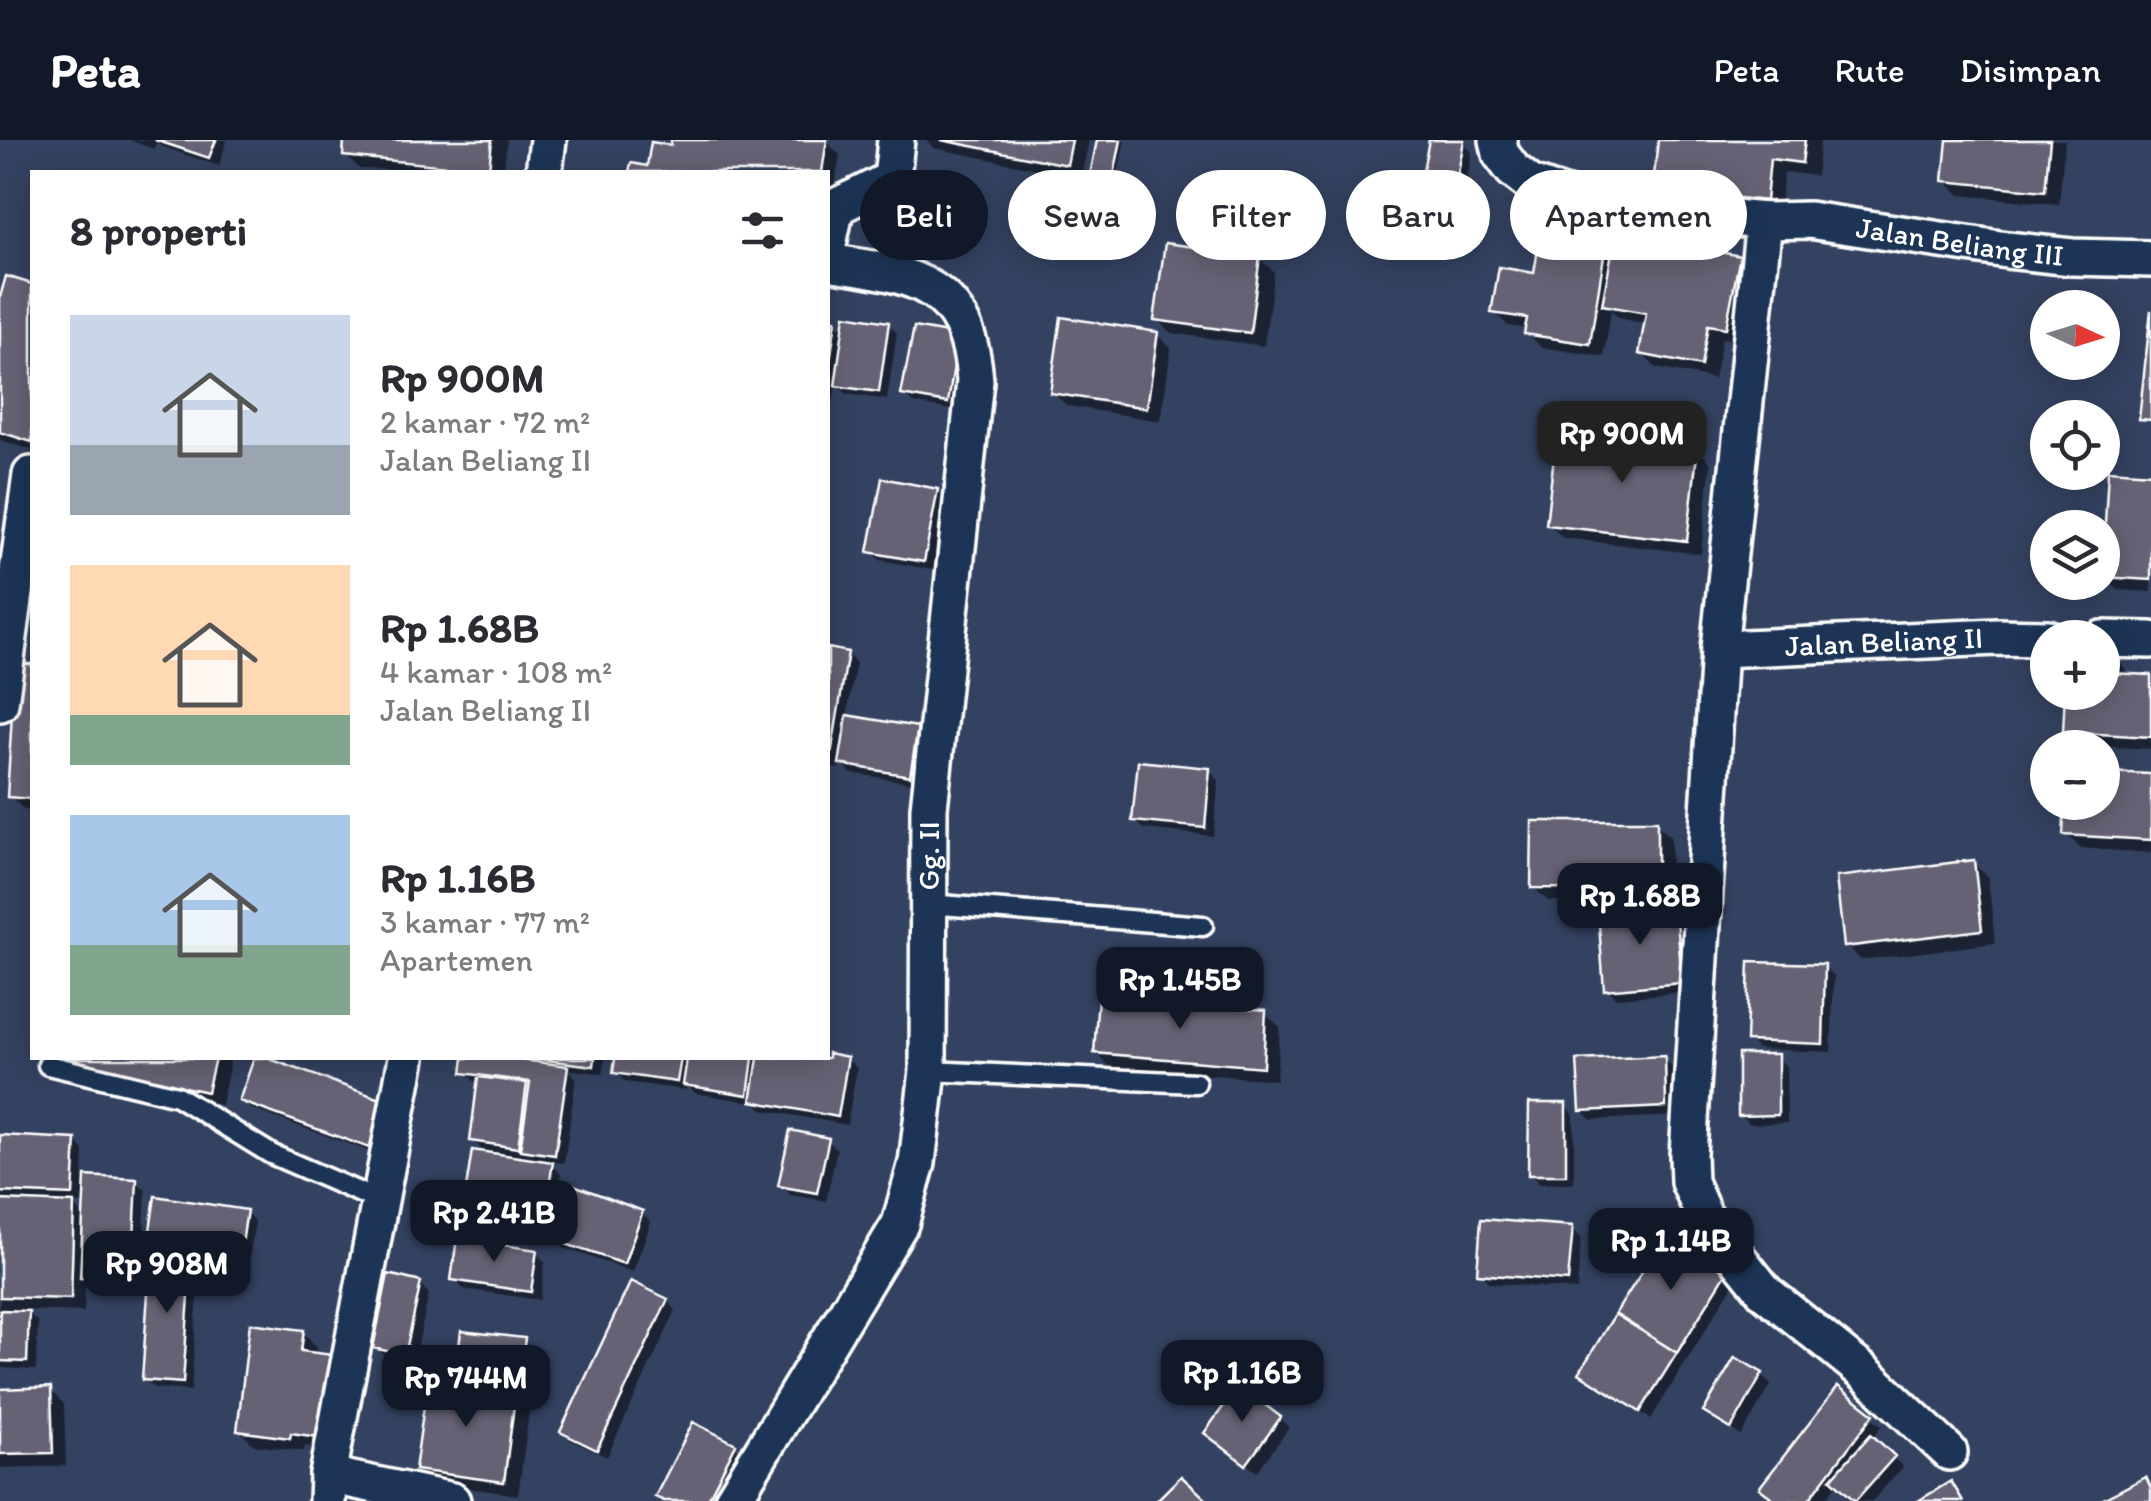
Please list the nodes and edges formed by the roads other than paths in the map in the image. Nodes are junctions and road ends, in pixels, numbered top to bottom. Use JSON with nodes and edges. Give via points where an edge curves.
{"nodes":[{"id":1,"x":548,"y":140,"type":"edge"},
{"id":2,"x":896,"y":140,"type":"edge"},
{"id":3,"x":1498,"y":140,"type":"edge"},
{"id":4,"x":544,"y":170,"type":"edge"},
{"id":5,"x":1764,"y":221,"type":"junction"},
{"id":6,"x":830,"y":235,"type":"edge"},
{"id":7,"x":2151,"y":260,"type":"edge"},
{"id":8,"x":830,"y":262,"type":"edge"},
{"id":9,"x":21,"y":472,"type":"edge"},
{"id":10,"x":2030,"y":638,"type":"edge"},
{"id":11,"x":2120,"y":639,"type":"edge"},
{"id":12,"x":2151,"y":640,"type":"edge"},
{"id":13,"x":1719,"y":649,"type":"junction"},
{"id":14,"x":0,"y":704,"type":"edge"},
{"id":15,"x":929,"y":904,"type":"junction"},
{"id":16,"x":1203,"y":926,"type":"dead end"},
{"id":17,"x":407,"y":1060,"type":"edge"},
{"id":18,"x":48,"y":1065,"type":"dead end"},
{"id":19,"x":928,"y":1070,"type":"junction"},
{"id":20,"x":1196,"y":1083,"type":"dead end"},
{"id":21,"x":380,"y":1201,"type":"junction"},
{"id":22,"x":1949,"y":1452,"type":"dead end"},
{"id":23,"x":328,"y":1489,"type":"edge"},
{"id":24,"x":452,"y":1501,"type":"edge"},
{"id":25,"x":732,"y":1501,"type":"edge"}],
"edges":[{"from":1,"to":4,"type":"street"},
{"from":2,"to":6,"type":"street","via":[[892,179],[836,207]]},
{"from":3,"to":5,"type":"street","name":"Jalan Beliang III","via":[[1513,170],[1554,194],[1590,204]]},
{"from":5,"to":7,"type":"street","name":"Jalan Beliang III","via":[[1809,220],[2007,250]]},
{"from":5,"to":13,"type":"street"},
{"from":8,"to":15,"type":"street","name":"Gg. II","via":[[891,271],[940,294],[957,311],[973,358],[929,808]]},
{"from":9,"to":14,"type":"street"},
{"from":10,"to":13,"type":"street","name":"Jalan Beliang II"},
{"from":11,"to":12,"type":"street"},
{"from":13,"to":22,"type":"street","via":[[1689,1182],[1714,1233],[1765,1292]]},
{"from":15,"to":16,"type":"lane"},
{"from":15,"to":19,"type":"street","name":"Gg. II"},
{"from":17,"to":21,"type":"street"},
{"from":18,"to":21,"type":"lane","via":[[177,1096],[271,1154]]},
{"from":19,"to":20,"type":"lane"},
{"from":19,"to":25,"type":"street","name":"Gg. II","via":[[917,1163],[900,1224]]},
{"from":21,"to":23,"type":"street"},
{"from":23,"to":24,"type":"street"}]}
